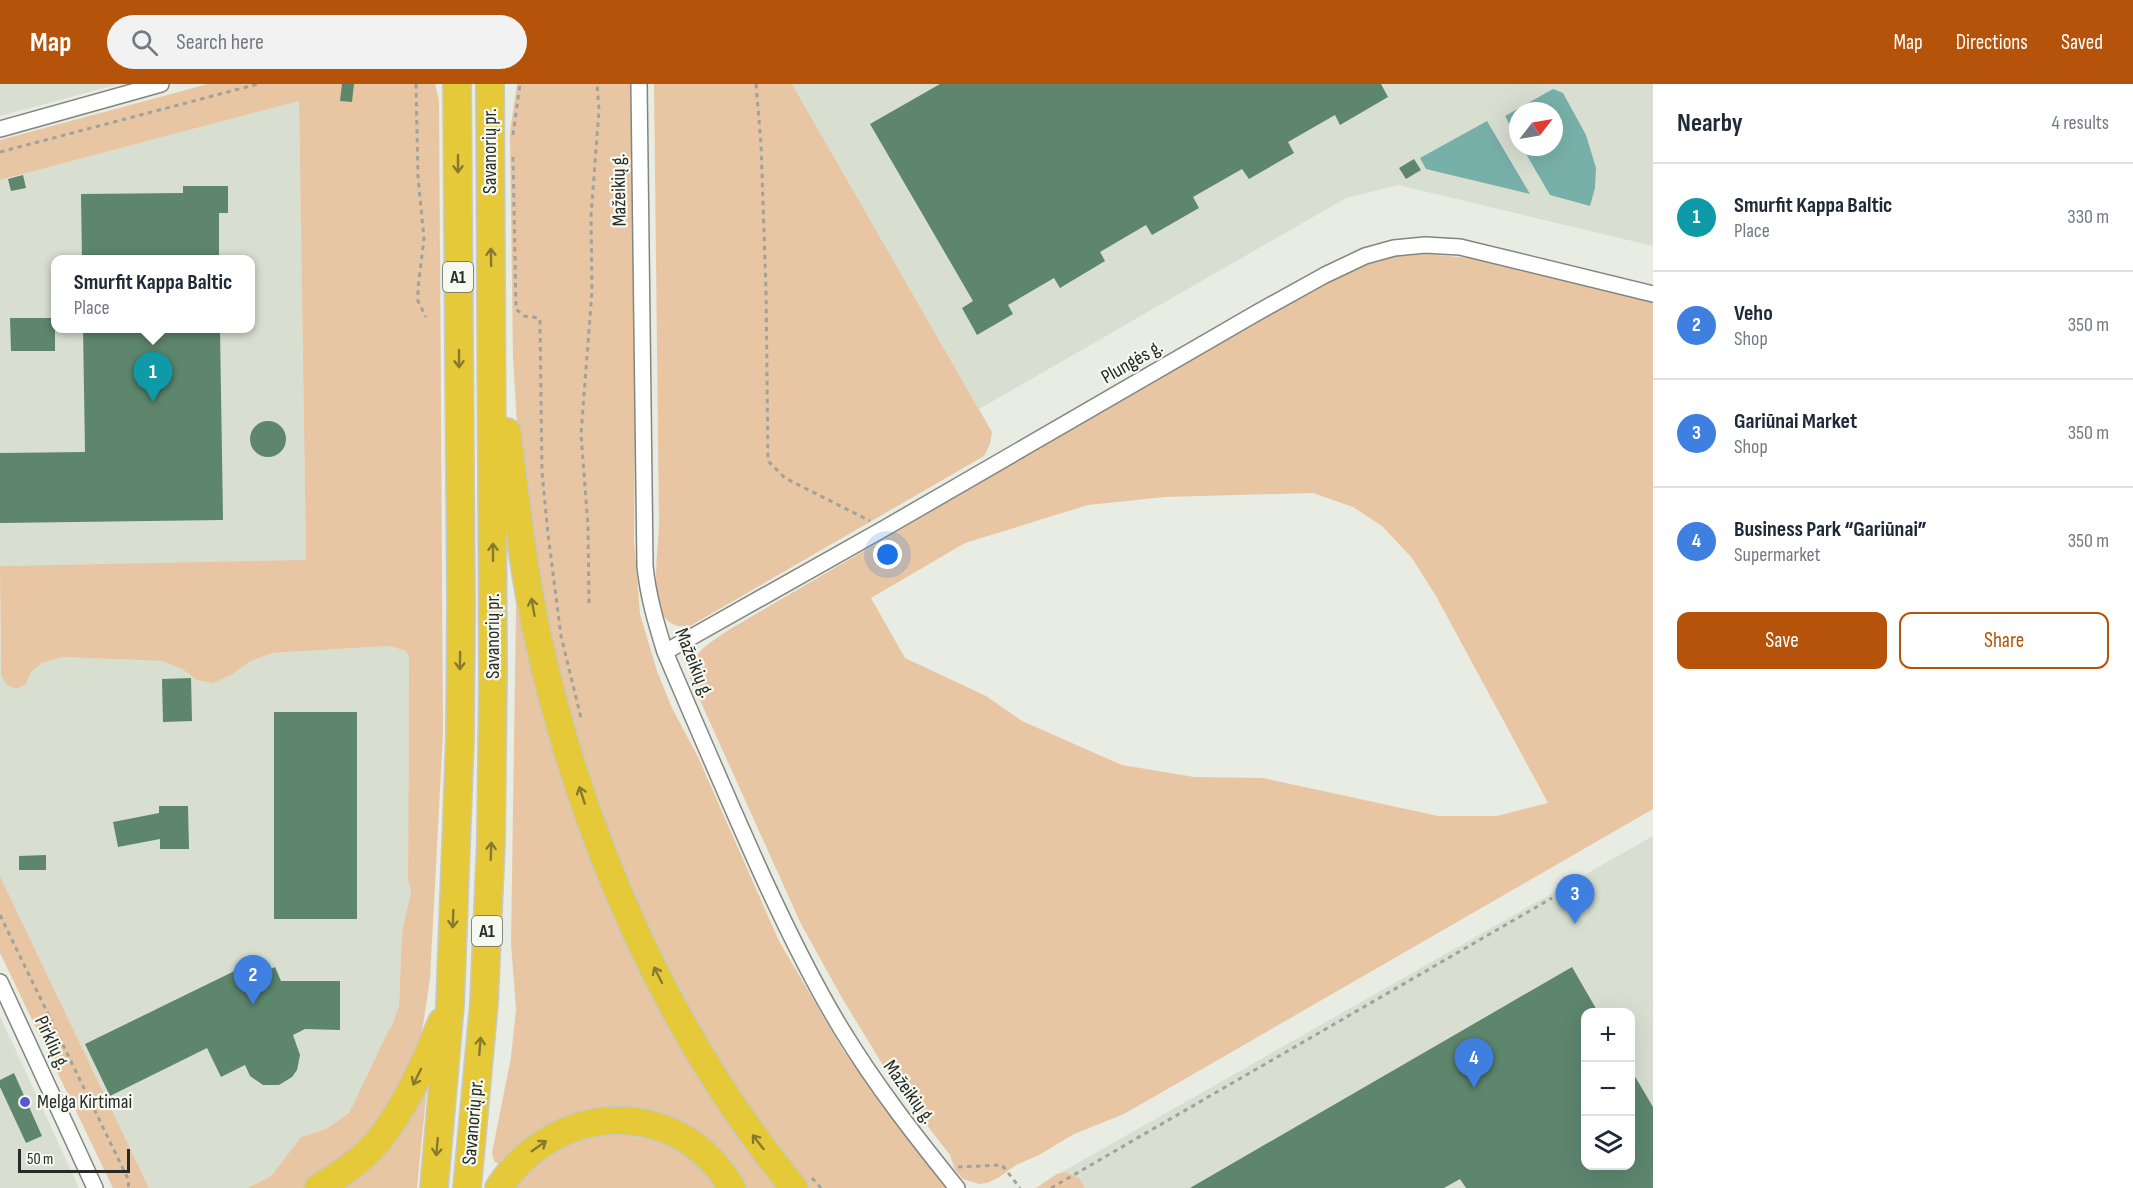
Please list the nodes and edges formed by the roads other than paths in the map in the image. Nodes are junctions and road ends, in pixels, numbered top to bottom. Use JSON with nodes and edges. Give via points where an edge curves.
{"nodes":[{"id":1,"x":161,"y":84,"type":"edge"},
{"id":2,"x":490,"y":84,"type":"edge"},
{"id":3,"x":639,"y":84,"type":"edge"},
{"id":4,"x":453,"y":91,"type":"edge"},
{"id":5,"x":0,"y":129,"type":"edge"},
{"id":6,"x":1653,"y":294,"type":"edge"},
{"id":7,"x":492,"y":316,"type":"junction"},
{"id":8,"x":665,"y":652,"type":"junction"},
{"id":9,"x":0,"y":982,"type":"edge"},
{"id":10,"x":450,"y":1005,"type":"junction"},
{"id":11,"x":800,"y":1180,"type":"edge"},
{"id":12,"x":95,"y":1188,"type":"edge"},
{"id":13,"x":318,"y":1188,"type":"edge"},
{"id":14,"x":434,"y":1188,"type":"edge"},
{"id":15,"x":467,"y":1188,"type":"edge"},
{"id":16,"x":499,"y":1188,"type":"edge"},
{"id":17,"x":732,"y":1188,"type":"edge"},
{"id":18,"x":957,"y":1188,"type":"edge"}],
"edges":[{"from":1,"to":5,"type":"street"},
{"from":7,"to":2,"type":"highway","name":"Savanorių pr.","number":"A1","one_way":true},
{"from":3,"to":8,"type":"street","name":"Mažeikių g.","via":[[645,566]]},
{"from":4,"to":10,"type":"highway","name":"Savanorių pr.","number":"A1","one_way":true,"via":[[461,614]]},
{"from":6,"to":8,"type":"street","name":"Plungės g.","via":[[1460,247],[1425,245],[1365,256],[1260,311]]},
{"from":11,"to":7,"type":"highway","one_way":true,"via":[[747,1128],[680,1019],[624,905],[586,808],[540,645]]},
{"from":15,"to":7,"type":"highway","name":"Savanorių pr.","number":"A1","one_way":true,"via":[[484,1003],[491,841]]},
{"from":8,"to":18,"type":"street","name":"Mažeikių g.","via":[[748,843],[816,986],[879,1087]]},
{"from":9,"to":12,"type":"street","name":"Pirklių g."},
{"from":10,"to":13,"type":"highway","one_way":true,"via":[[418,1074],[378,1142],[344,1172]]},
{"from":10,"to":14,"type":"highway","name":"Savanorių pr.","number":"A1","one_way":true},
{"from":16,"to":17,"type":"highway","one_way":true,"via":[[525,1156],[555,1135],[584,1123],[620,1120],[660,1128],[694,1145]]}]}
